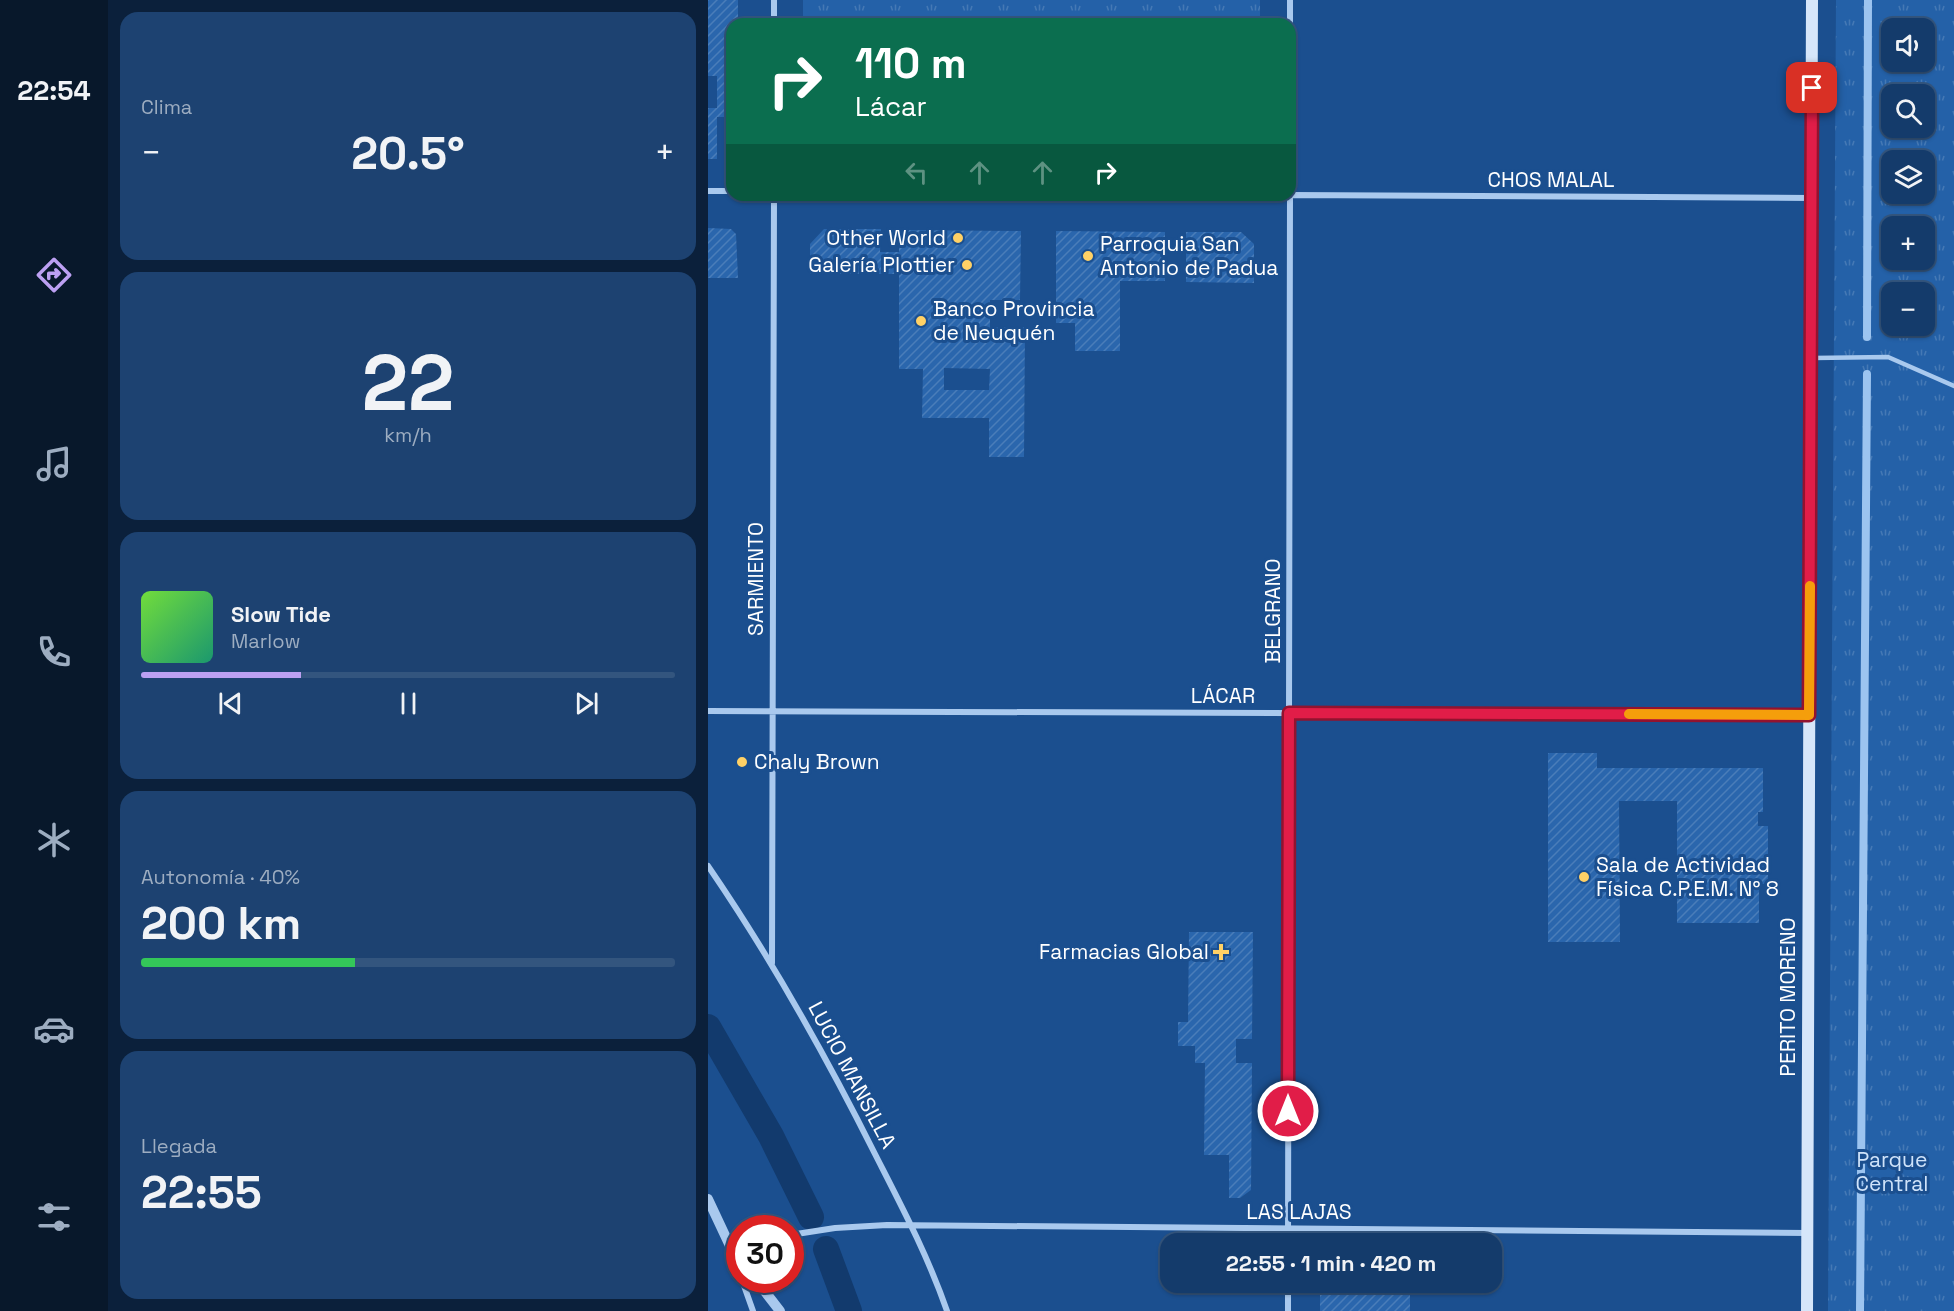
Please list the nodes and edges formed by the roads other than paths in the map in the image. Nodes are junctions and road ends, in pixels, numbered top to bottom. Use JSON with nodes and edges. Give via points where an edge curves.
{"nodes":[{"id":1,"x":774,"y":0,"type":"edge"},
{"id":2,"x":1290,"y":0,"type":"edge"},
{"id":3,"x":1812,"y":0,"type":"edge"},
{"id":4,"x":774,"y":18,"type":"edge"},
{"id":5,"x":1290,"y":18,"type":"edge"},
{"id":6,"x":708,"y":191,"type":"edge"},
{"id":7,"x":726,"y":191,"type":"edge"},
{"id":8,"x":1296,"y":195,"type":"edge"},
{"id":9,"x":1811,"y":198,"type":"junction"},
{"id":10,"x":774,"y":201,"type":"edge"},
{"id":11,"x":1290,"y":201,"type":"edge"},
{"id":12,"x":1811,"y":358,"type":"junction"},
{"id":13,"x":1954,"y":386,"type":"edge"},
{"id":14,"x":708,"y":711,"type":"edge"},
{"id":15,"x":772,"y":711,"type":"junction"},
{"id":16,"x":1289,"y":713,"type":"junction"},
{"id":17,"x":1809,"y":715,"type":"junction"},
{"id":18,"x":708,"y":866,"type":"edge"},
{"id":19,"x":772,"y":963,"type":"junction"},
{"id":20,"x":708,"y":1199,"type":"edge"},
{"id":21,"x":910,"y":1225,"type":"junction"},
{"id":22,"x":1288,"y":1228,"type":"junction"},
{"id":23,"x":726,"y":1230,"type":"edge"},
{"id":24,"x":804,"y":1233,"type":"edge"},
{"id":25,"x":1288,"y":1233,"type":"edge"},
{"id":26,"x":1807,"y":1233,"type":"junction"},
{"id":27,"x":747,"y":1293,"type":"edge"},
{"id":28,"x":766,"y":1293,"type":"edge"},
{"id":29,"x":1288,"y":1293,"type":"edge"},
{"id":30,"x":753,"y":1311,"type":"edge"},
{"id":31,"x":780,"y":1311,"type":"edge"},
{"id":32,"x":947,"y":1311,"type":"edge"},
{"id":33,"x":1288,"y":1311,"type":"edge"},
{"id":34,"x":1807,"y":1311,"type":"edge"}],
"edges":[{"from":1,"to":4,"type":"street"},
{"from":2,"to":5,"type":"street"},
{"from":3,"to":9,"type":"main road","name":"PERITO MORENO"},
{"from":6,"to":7,"type":"street"},
{"from":8,"to":9,"type":"street","name":"CHOS MALAL"},
{"from":9,"to":12,"type":"main road","name":"PERITO MORENO"},
{"from":10,"to":15,"type":"street","name":"SARMIENTO"},
{"from":11,"to":16,"type":"street","name":"BELGRANO"},
{"from":12,"to":13,"type":"lane","via":[[1888,357]]},
{"from":12,"to":17,"type":"main road","name":"PERITO MORENO"},
{"from":14,"to":15,"type":"street","name":"LÁCAR"},
{"from":15,"to":16,"type":"street","name":"LÁCAR"},
{"from":15,"to":19,"type":"street","name":"SARMIENTO"},
{"from":16,"to":17,"type":"street","name":"LÁCAR"},
{"from":16,"to":22,"type":"street","name":"BELGRANO"},
{"from":17,"to":26,"type":"main road","name":"PERITO MORENO"},
{"from":18,"to":19,"type":"street","name":"LUCIO MANSILLA"},
{"from":19,"to":21,"type":"street","name":"LUCIO MANSILLA","via":[[836,1076]]},
{"from":20,"to":23,"type":"street"},
{"from":21,"to":22,"type":"street","name":"LAS LAJAS"},
{"from":21,"to":24,"type":"street","name":"LAS LAJAS"},
{"from":21,"to":32,"type":"street","name":"LUCIO MANSILLA"},
{"from":22,"to":25,"type":"street","name":"BELGRANO"},
{"from":22,"to":26,"type":"street","name":"LAS LAJAS"},
{"from":26,"to":34,"type":"main road","name":"PERITO MORENO"},
{"from":27,"to":30,"type":"street"},
{"from":28,"to":31,"type":"street"},
{"from":29,"to":33,"type":"street"}]}
